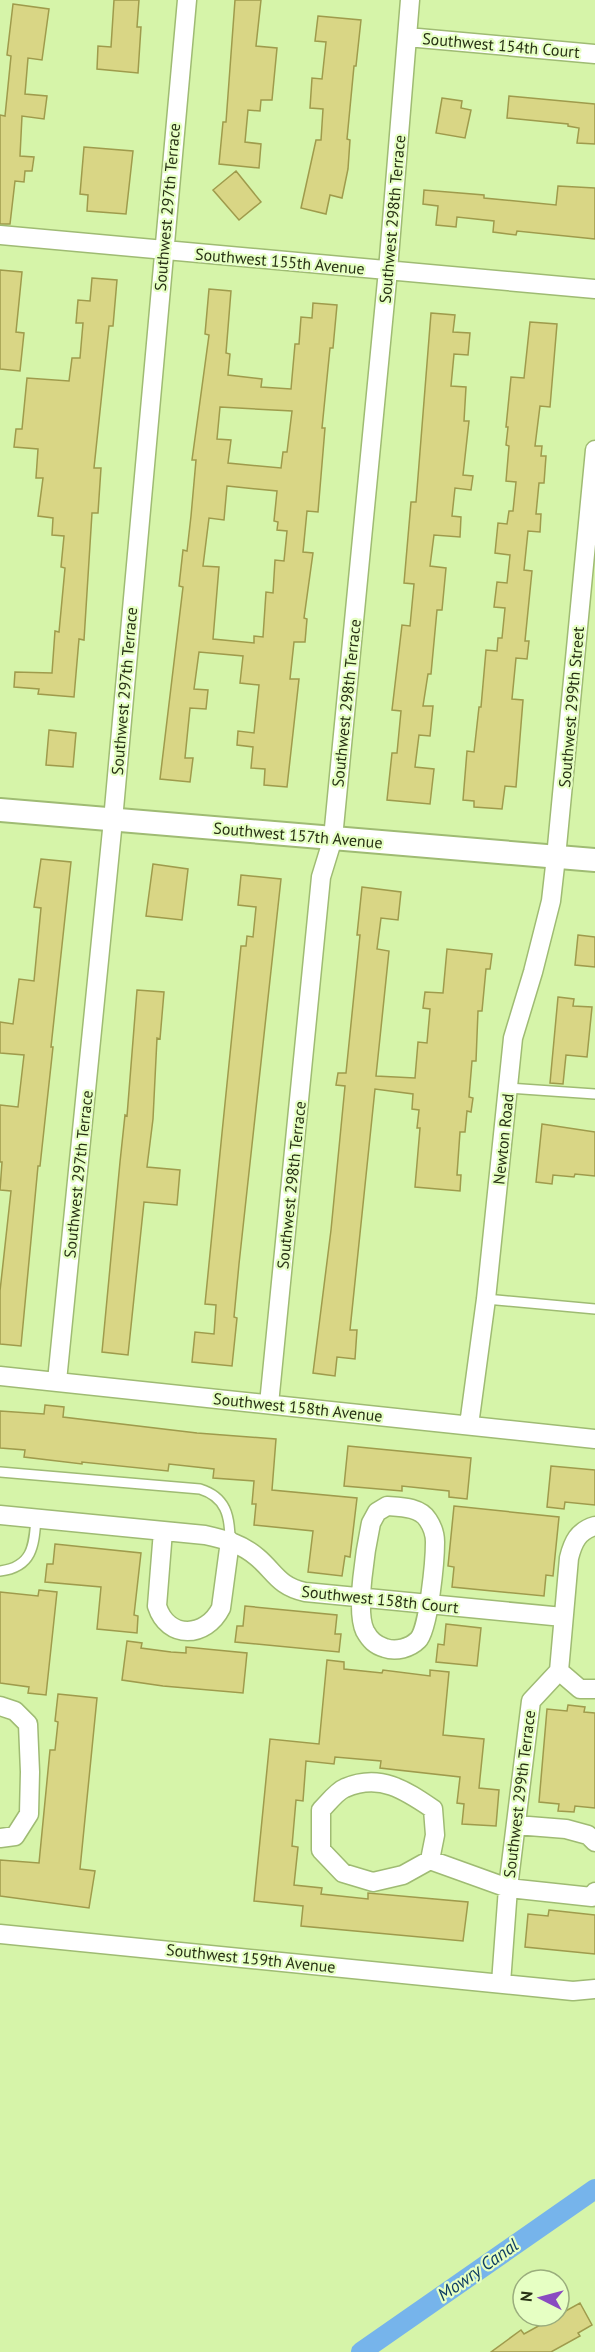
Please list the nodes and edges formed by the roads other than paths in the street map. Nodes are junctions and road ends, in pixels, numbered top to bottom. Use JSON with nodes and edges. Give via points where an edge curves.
{"nodes":[{"id":1,"x":187,"y":0,"type":"edge"},
{"id":2,"x":410,"y":0,"type":"edge"},
{"id":3,"x":407,"y":37,"type":"junction"},
{"id":4,"x":595,"y":54,"type":"edge"},
{"id":5,"x":0,"y":235,"type":"edge"},
{"id":6,"x":163,"y":250,"type":"junction"},
{"id":7,"x":388,"y":270,"type":"junction"},
{"id":8,"x":595,"y":289,"type":"edge"},
{"id":9,"x":595,"y":450,"type":"edge"},
{"id":10,"x":0,"y":810,"type":"edge"},
{"id":11,"x":112,"y":820,"type":"junction"},
{"id":12,"x":333,"y":838,"type":"junction"},
{"id":13,"x":556,"y":857,"type":"junction"},
{"id":14,"x":595,"y":860,"type":"edge"},
{"id":15,"x":508,"y":1088,"type":"junction"},
{"id":16,"x":595,"y":1094,"type":"edge"},
{"id":17,"x":486,"y":1299,"type":"junction"},
{"id":18,"x":595,"y":1309,"type":"edge"},
{"id":19,"x":0,"y":1376,"type":"edge"},
{"id":20,"x":57,"y":1381,"type":"junction"},
{"id":21,"x":269,"y":1404,"type":"junction"},
{"id":22,"x":469,"y":1425,"type":"junction"},
{"id":23,"x":595,"y":1439,"type":"edge"},
{"id":24,"x":0,"y":1472,"type":"edge"},
{"id":25,"x":0,"y":1515,"type":"edge"},
{"id":26,"x":36,"y":1518,"type":"junction"},
{"id":27,"x":595,"y":1526,"type":"edge"},
{"id":28,"x":163,"y":1531,"type":"junction"},
{"id":29,"x":230,"y":1541,"type":"junction"},
{"id":30,"x":0,"y":1570,"type":"edge"},
{"id":31,"x":362,"y":1597,"type":"junction"},
{"id":32,"x":429,"y":1604,"type":"junction"},
{"id":33,"x":563,"y":1617,"type":"junction"},
{"id":34,"x":560,"y":1671,"type":"junction"},
{"id":35,"x":595,"y":1689,"type":"edge"},
{"id":36,"x":0,"y":1706,"type":"edge"},
{"id":37,"x":516,"y":1825,"type":"junction"},
{"id":38,"x":0,"y":1838,"type":"edge"},
{"id":39,"x":595,"y":1842,"type":"edge"},
{"id":40,"x":430,"y":1860,"type":"junction"},
{"id":41,"x":508,"y":1888,"type":"junction"},
{"id":42,"x":595,"y":1892,"type":"edge"},
{"id":43,"x":0,"y":1934,"type":"edge"},
{"id":44,"x":501,"y":1983,"type":"junction"},
{"id":45,"x":595,"y":1989,"type":"edge"}],
"edges":[{"from":1,"to":6,"type":"street","name":"Southwest 297th Terrace"},
{"from":2,"to":3,"type":"street","name":"Southwest 298th Terrace"},
{"from":3,"to":4,"type":"street","name":"Southwest 154th Court"},
{"from":3,"to":7,"type":"street","name":"Southwest 298th Terrace"},
{"from":5,"to":6,"type":"street","name":"Southwest 155th Avenue"},
{"from":6,"to":7,"type":"street","name":"Southwest 155th Avenue"},
{"from":6,"to":11,"type":"street","name":"Southwest 297th Terrace"},
{"from":7,"to":8,"type":"street","name":"Southwest 155th Avenue"},
{"from":7,"to":12,"type":"street","name":"Southwest 298th Terrace"},
{"from":9,"to":13,"type":"street","name":"Southwest 299th Street"},
{"from":10,"to":11,"type":"street","name":"Southwest 157th Avenue"},
{"from":11,"to":12,"type":"street","name":"Southwest 157th Avenue"},
{"from":11,"to":20,"type":"street","name":"Southwest 297th Terrace"},
{"from":12,"to":13,"type":"street","name":"Southwest 157th Avenue"},
{"from":12,"to":21,"type":"street","name":"Southwest 298th Terrace","via":[[321,877]]},
{"from":13,"to":14,"type":"street","name":"Southwest 157th Avenue"},
{"from":13,"to":15,"type":"street","name":"Newton Road","via":[[551,901],[513,1038]]},
{"from":15,"to":16,"type":"lane"},
{"from":15,"to":17,"type":"street","name":"Newton Road"},
{"from":17,"to":18,"type":"lane"},
{"from":17,"to":22,"type":"street","name":"Newton Road"},
{"from":19,"to":20,"type":"street","name":"Southwest 158th Avenue"},
{"from":20,"to":21,"type":"street","name":"Southwest 158th Avenue"},
{"from":21,"to":22,"type":"street","name":"Southwest 158th Avenue"},
{"from":22,"to":23,"type":"street","name":"Southwest 158th Avenue"},
{"from":24,"to":29,"type":"lane","via":[[200,1489],[215,1496],[225,1508]]},
{"from":25,"to":26,"type":"street","name":"Southwest 158th Court"},
{"from":26,"to":28,"type":"street","name":"Southwest 158th Court"},
{"from":26,"to":30,"type":"lane","via":[[32,1551],[16,1566]]},
{"from":27,"to":33,"type":"street","via":[[581,1532],[573,1543]]},
{"from":28,"to":29,"type":"street","name":"Southwest 158th Court"},
{"from":28,"to":29,"type":"street","via":[[157,1606],[167,1624],[183,1631],[201,1629],[216,1618],[221,1608]]},
{"from":29,"to":31,"type":"street","name":"Southwest 158th Court","via":[[250,1551],[277,1579],[296,1590]]},
{"from":31,"to":32,"type":"street","name":"Southwest 158th Court"},
{"from":31,"to":32,"type":"street","via":[[364,1630],[374,1644],[390,1650],[409,1647],[420,1638]]},
{"from":31,"to":32,"type":"street","via":[[371,1523],[377,1512],[387,1506],[405,1507],[428,1519],[435,1540]]},
{"from":32,"to":33,"type":"street","name":"Southwest 158th Court"},
{"from":33,"to":34,"type":"street"},
{"from":34,"to":35,"type":"street","via":[[580,1689]]},
{"from":34,"to":37,"type":"street","name":"Southwest 299th Terrace","via":[[531,1701]]},
{"from":36,"to":38,"type":"street","via":[[15,1711],[28,1724],[30,1772],[29,1814],[15,1836]]},
{"from":37,"to":39,"type":"street","via":[[566,1829],[588,1835]]},
{"from":37,"to":41,"type":"street","name":"Southwest 299th Terrace"},
{"from":40,"to":40,"type":"street","via":[[435,1835],[433,1809],[404,1790],[374,1781],[364,1783],[344,1788],[321,1810],[321,1850],[343,1873],[373,1882],[404,1875]]},
{"from":40,"to":41,"type":"street"},
{"from":41,"to":42,"type":"street","via":[[592,1897]]},
{"from":41,"to":44,"type":"street","name":"Southwest 299th Terrace"},
{"from":43,"to":44,"type":"street","name":"Southwest 159th Avenue"},
{"from":44,"to":45,"type":"street","via":[[573,1991]]}]}
